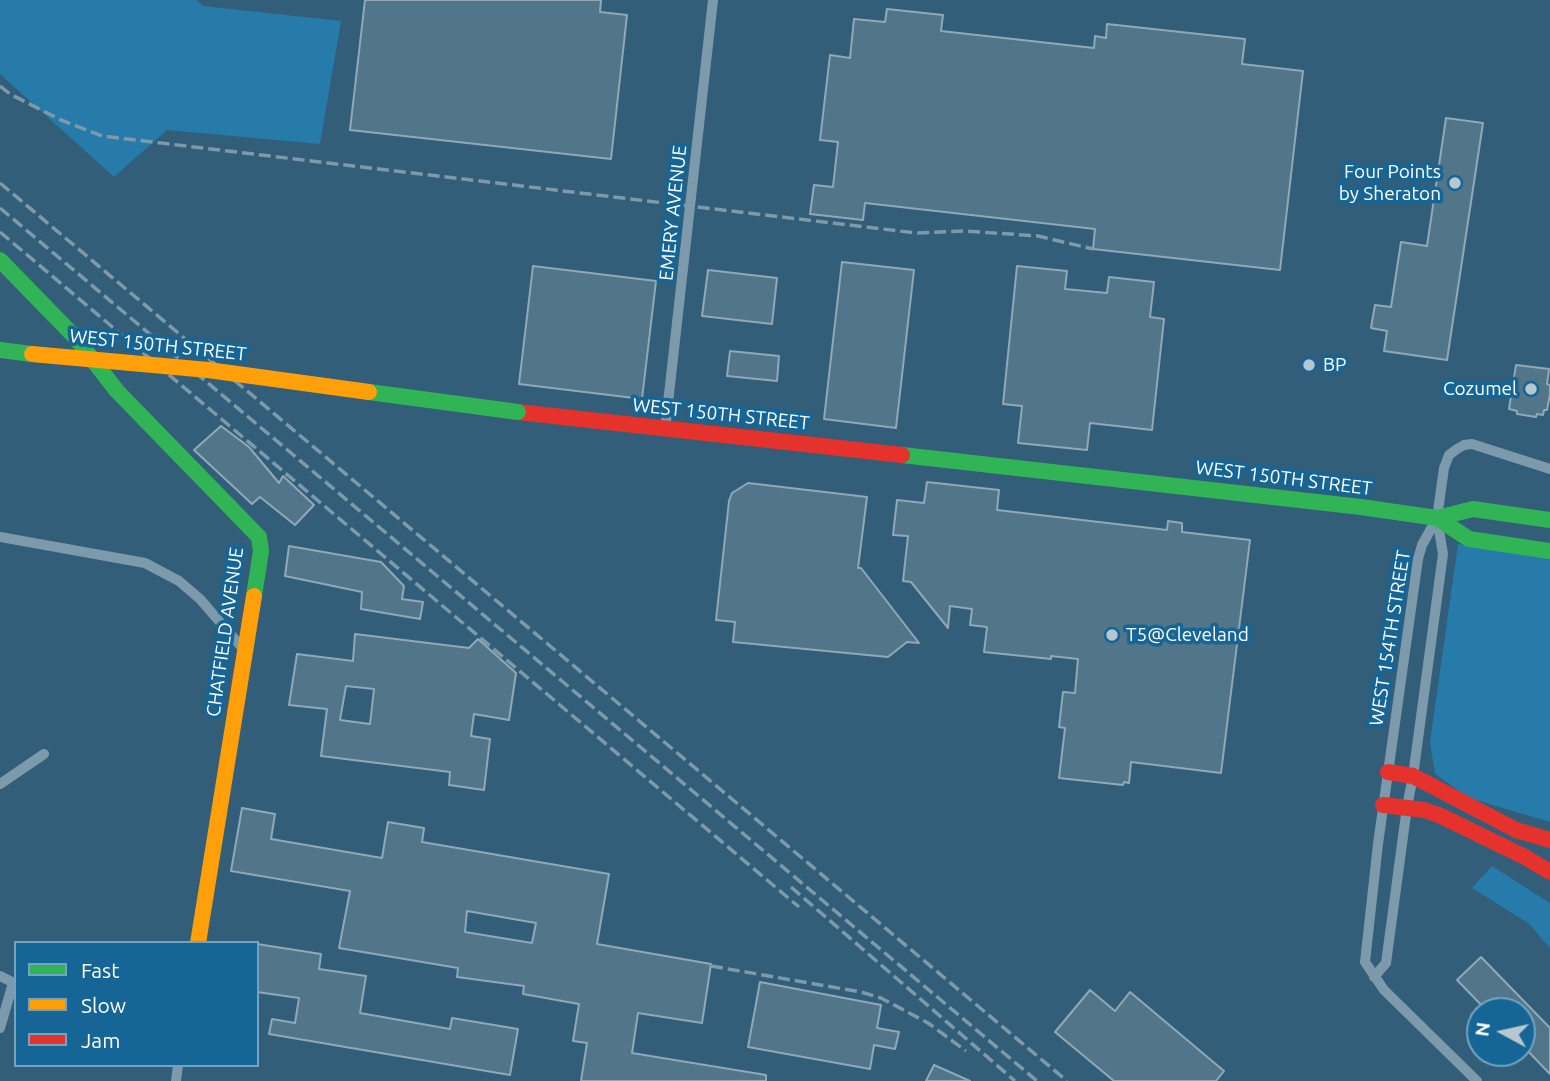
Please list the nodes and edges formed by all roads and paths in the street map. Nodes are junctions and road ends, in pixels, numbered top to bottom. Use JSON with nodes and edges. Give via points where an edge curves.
{"nodes":[{"id":1,"x":713,"y":0,"type":"edge"},
{"id":2,"x":0,"y":260,"type":"edge"},
{"id":3,"x":0,"y":350,"type":"edge"},
{"id":4,"x":666,"y":429,"type":"junction"},
{"id":5,"x":1550,"y":469,"type":"edge"},
{"id":6,"x":1437,"y":518,"type":"junction"},
{"id":7,"x":1550,"y":520,"type":"edge"},
{"id":8,"x":0,"y":537,"type":"edge"},
{"id":9,"x":1550,"y":551,"type":"edge"},
{"id":10,"x":245,"y":651,"type":"junction"},
{"id":11,"x":44,"y":754,"type":"dead end"},
{"id":12,"x":1388,"y":772,"type":"junction"},
{"id":13,"x":1413,"y":776,"type":"junction"},
{"id":14,"x":0,"y":784,"type":"edge"},
{"id":15,"x":1383,"y":804,"type":"junction"},
{"id":16,"x":1407,"y":807,"type":"junction"},
{"id":17,"x":1550,"y":840,"type":"edge"},
{"id":18,"x":1550,"y":872,"type":"edge"},
{"id":19,"x":198,"y":941,"type":"edge"},
{"id":20,"x":1374,"y":977,"type":"junction"},
{"id":21,"x":14,"y":987,"type":"edge"},
{"id":22,"x":0,"y":1028,"type":"edge"},
{"id":23,"x":1477,"y":1081,"type":"edge"}],
"edges":[{"from":1,"to":4,"type":"street","name":"EMERY AVENUE"},
{"from":2,"to":10,"type":"main road","name":"CHATFIELD AVENUE","via":[[75,337],[117,391],[259,537],[261,551]]},
{"from":3,"to":4,"type":"main road","name":"WEST 150TH STREET","bridge":true,"via":[[208,370]]},
{"from":4,"to":6,"type":"main road","name":"WEST 150TH STREET"},
{"from":5,"to":6,"type":"street","via":[[1464,445],[1450,455],[1444,468]]},
{"from":6,"to":7,"type":"main road","name":"WEST 150TH STREET","via":[[1473,509]]},
{"from":6,"to":9,"type":"main road","name":"WEST 150TH STREET","via":[[1469,539]]},
{"from":6,"to":12,"type":"street","name":"WEST 154TH STREET","via":[[1418,559]]},
{"from":6,"to":13,"type":"street","name":"WEST 154TH STREET","via":[[1443,554]]},
{"from":8,"to":10,"type":"street","via":[[145,563],[179,580],[201,599]]},
{"from":10,"to":19,"type":"main road","name":"CHATFIELD AVENUE"},
{"from":11,"to":14,"type":"street"},
{"from":12,"to":13,"type":"main road"},
{"from":12,"to":15,"type":"street","name":"WEST 154TH STREET"},
{"from":13,"to":16,"type":"street","name":"WEST 154TH STREET"},
{"from":13,"to":17,"type":"main road","via":[[1516,830]]},
{"from":15,"to":16,"type":"main road"},
{"from":15,"to":20,"type":"street","name":"WEST 154TH STREET","via":[[1365,962]]},
{"from":16,"to":18,"type":"main road","via":[[1440,815]]},
{"from":16,"to":20,"type":"street","name":"WEST 154TH STREET","via":[[1386,963]]},
{"from":20,"to":23,"type":"street","name":"WEST 154TH STREET"},
{"from":21,"to":22,"type":"street"}]}
